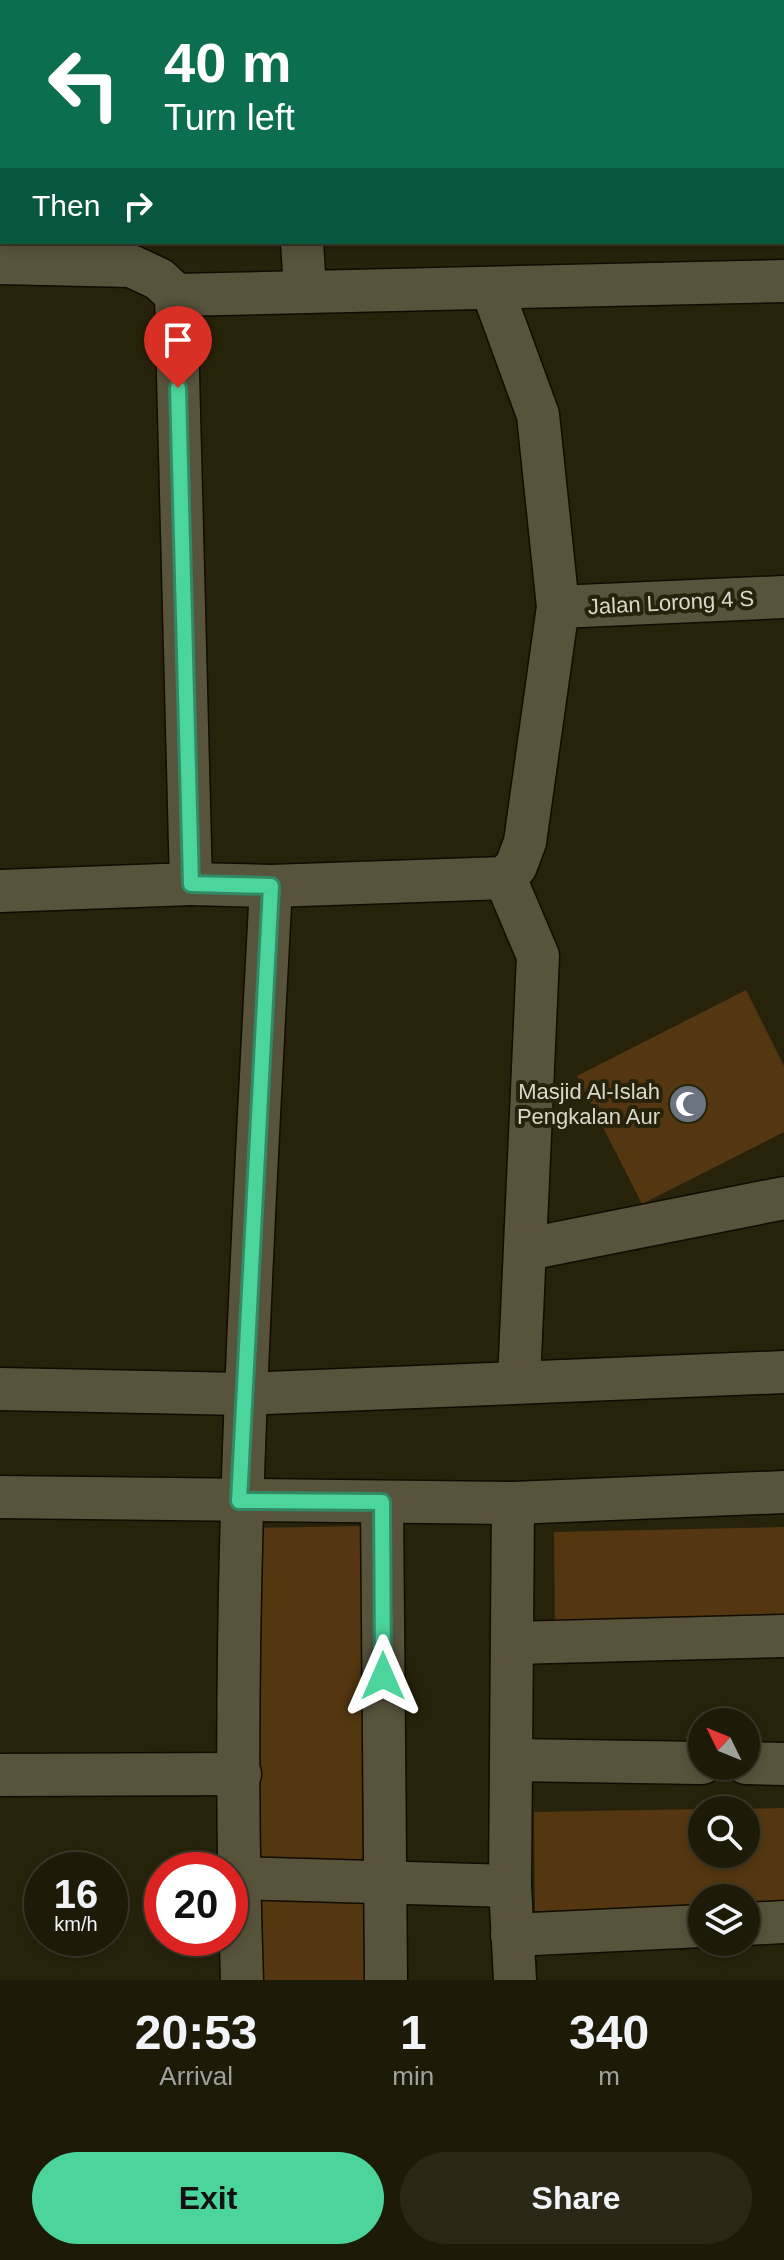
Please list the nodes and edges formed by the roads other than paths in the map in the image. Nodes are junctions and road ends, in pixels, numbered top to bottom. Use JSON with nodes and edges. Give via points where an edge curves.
{"nodes":[{"id":1,"x":302,"y":244,"type":"edge"},
{"id":2,"x":9,"y":256,"type":"edge"},
{"id":3,"x":784,"y":281,"type":"edge"},
{"id":4,"x":305,"y":289,"type":"junction"},
{"id":5,"x":492,"y":289,"type":"junction"},
{"id":6,"x":176,"y":295,"type":"junction"},
{"id":7,"x":784,"y":597,"type":"edge"},
{"id":8,"x":558,"y":607,"type":"junction"},
{"id":9,"x":505,"y":878,"type":"junction"},
{"id":10,"x":191,"y":884,"type":"junction"},
{"id":11,"x":271,"y":886,"type":"junction"},
{"id":12,"x":0,"y":891,"type":"edge"},
{"id":13,"x":784,"y":1198,"type":"edge"},
{"id":14,"x":528,"y":1249,"type":"junction"},
{"id":15,"x":784,"y":1372,"type":"edge"},
{"id":16,"x":519,"y":1381,"type":"junction"},
{"id":17,"x":0,"y":1389,"type":"edge"},
{"id":18,"x":244,"y":1394,"type":"junction"},
{"id":19,"x":784,"y":1492,"type":"edge"},
{"id":20,"x":0,"y":1497,"type":"edge"},
{"id":21,"x":239,"y":1501,"type":"junction"},
{"id":22,"x":382,"y":1502,"type":"junction"},
{"id":23,"x":513,"y":1503,"type":"junction"},
{"id":24,"x":784,"y":1636,"type":"edge"},
{"id":25,"x":513,"y":1643,"type":"junction"},
{"id":26,"x":514,"y":1760,"type":"junction"},
{"id":27,"x":688,"y":1763,"type":"edge"},
{"id":28,"x":760,"y":1763,"type":"edge"},
{"id":29,"x":784,"y":1764,"type":"edge"},
{"id":30,"x":240,"y":1774,"type":"junction"},
{"id":31,"x":0,"y":1775,"type":"edge"},
{"id":32,"x":238,"y":1852,"type":"edge"},
{"id":33,"x":248,"y":1878,"type":"edge"},
{"id":34,"x":387,"y":1883,"type":"junction"},
{"id":35,"x":510,"y":1886,"type":"junction"},
{"id":36,"x":784,"y":1922,"type":"edge"},
{"id":37,"x":760,"y":1923,"type":"edge"},
{"id":38,"x":688,"y":1927,"type":"edge"},
{"id":39,"x":512,"y":1935,"type":"junction"},
{"id":40,"x":241,"y":1956,"type":"edge"},
{"id":41,"x":242,"y":1980,"type":"edge"},
{"id":42,"x":386,"y":1980,"type":"edge"},
{"id":43,"x":515,"y":1980,"type":"edge"}],
"edges":[{"from":1,"to":4,"type":"street"},
{"from":2,"to":6,"type":"street","via":[[131,266],[159,279]]},
{"from":3,"to":5,"type":"street"},
{"from":4,"to":5,"type":"street"},
{"from":4,"to":6,"type":"street"},
{"from":5,"to":8,"type":"street","via":[[538,415]]},
{"from":6,"to":10,"type":"street"},
{"from":7,"to":8,"type":"street","name":"Jalan Lorong 4 S"},
{"from":8,"to":9,"type":"street","via":[[525,842]]},
{"from":9,"to":11,"type":"street"},
{"from":9,"to":14,"type":"street","via":[[538,956]]},
{"from":10,"to":11,"type":"street"},
{"from":10,"to":12,"type":"street"},
{"from":11,"to":18,"type":"street"},
{"from":13,"to":14,"type":"street"},
{"from":14,"to":16,"type":"street"},
{"from":15,"to":16,"type":"street"},
{"from":16,"to":18,"type":"street"},
{"from":17,"to":18,"type":"street"},
{"from":18,"to":21,"type":"street"},
{"from":19,"to":23,"type":"street"},
{"from":20,"to":21,"type":"street"},
{"from":21,"to":22,"type":"street"},
{"from":21,"to":30,"type":"street"},
{"from":22,"to":23,"type":"street"},
{"from":22,"to":34,"type":"street"},
{"from":23,"to":25,"type":"street"},
{"from":24,"to":25,"type":"street"},
{"from":25,"to":26,"type":"street"},
{"from":26,"to":27,"type":"street"},
{"from":26,"to":35,"type":"street"},
{"from":28,"to":29,"type":"street"},
{"from":30,"to":31,"type":"street"},
{"from":30,"to":32,"type":"street"},
{"from":33,"to":34,"type":"street"},
{"from":34,"to":35,"type":"street"},
{"from":34,"to":42,"type":"street"},
{"from":35,"to":39,"type":"street"},
{"from":36,"to":37,"type":"street"},
{"from":38,"to":39,"type":"street"},
{"from":39,"to":43,"type":"street"},
{"from":40,"to":41,"type":"street"}]}
